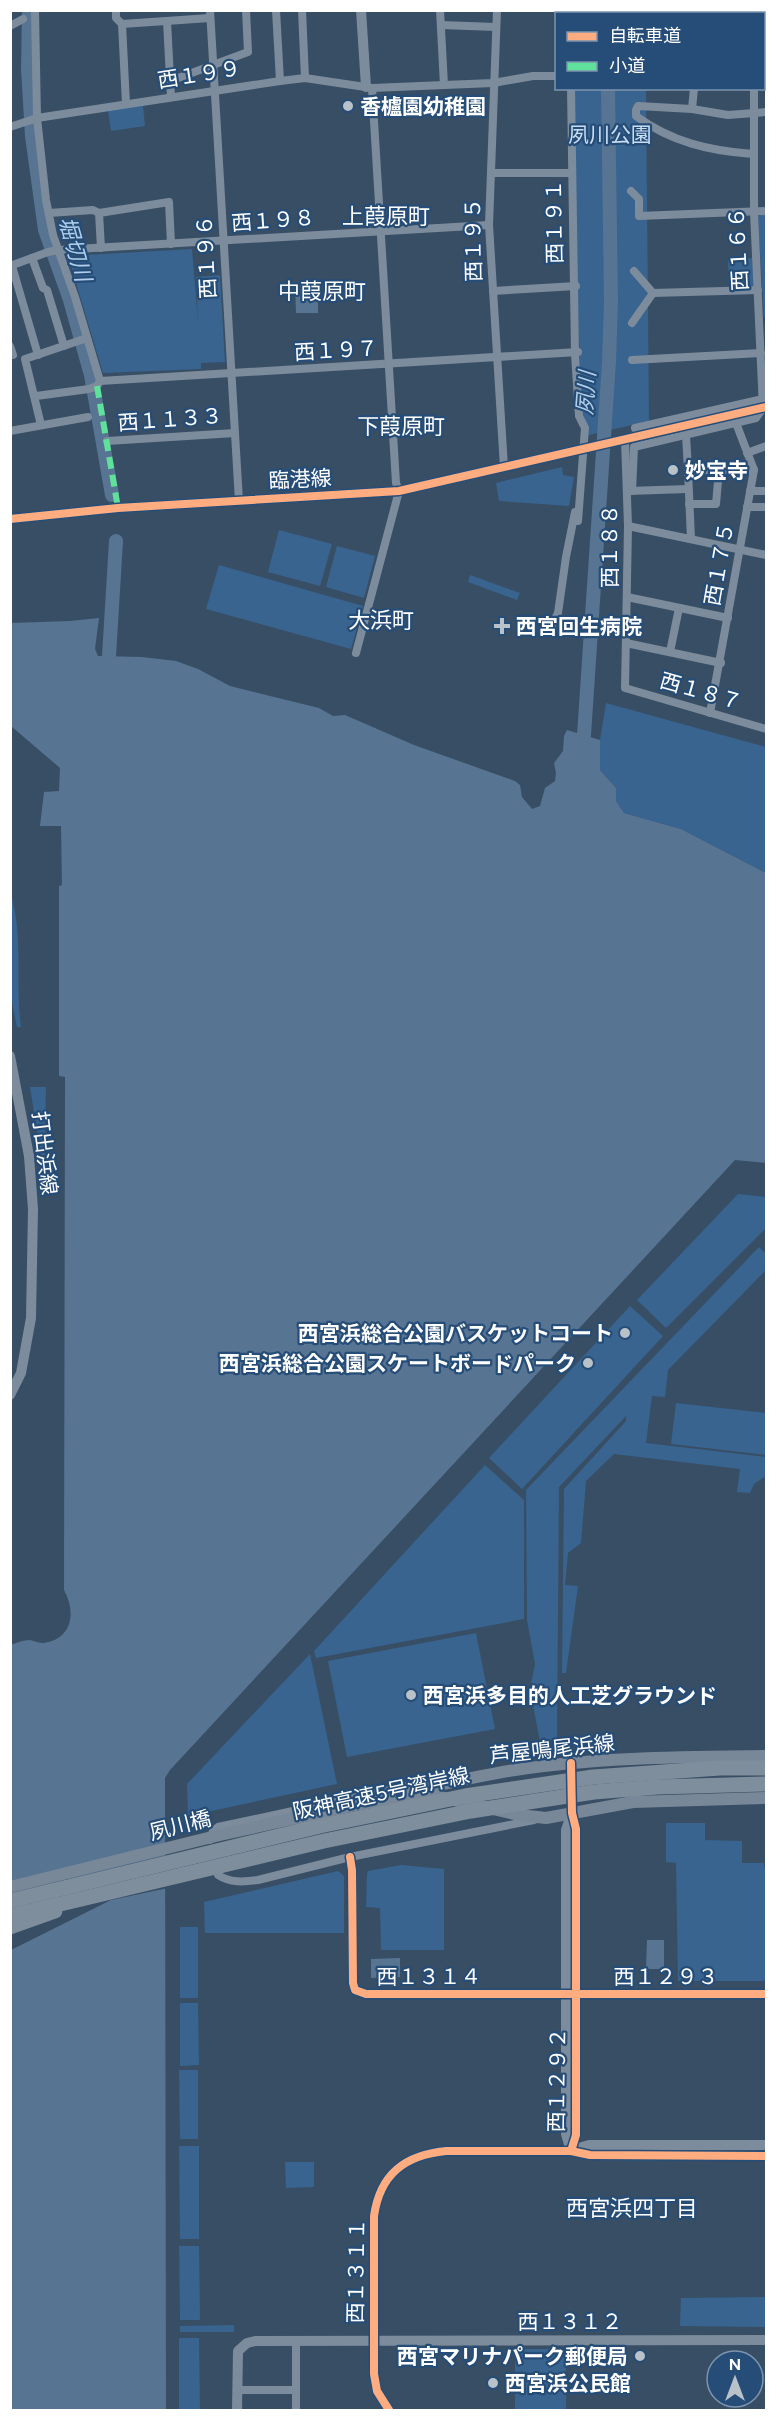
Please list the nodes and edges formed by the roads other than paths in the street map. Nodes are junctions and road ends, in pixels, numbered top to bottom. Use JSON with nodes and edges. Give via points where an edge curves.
{"nodes":[{"id":1,"x":35,"y":10,"type":"edge"},
{"id":2,"x":116,"y":10,"type":"edge"},
{"id":3,"x":154,"y":10,"type":"edge"},
{"id":4,"x":246,"y":10,"type":"edge"},
{"id":5,"x":276,"y":10,"type":"edge"},
{"id":6,"x":302,"y":10,"type":"edge"},
{"id":7,"x":440,"y":10,"type":"edge"},
{"id":8,"x":497,"y":10,"type":"edge"},
{"id":9,"x":363,"y":11,"type":"edge"},
{"id":10,"x":210,"y":14,"type":"edge"},
{"id":11,"x":23,"y":20,"type":"dead end"},
{"id":12,"x":167,"y":21,"type":"junction"},
{"id":13,"x":154,"y":22,"type":"junction"},
{"id":14,"x":122,"y":24,"type":"junction"},
{"id":15,"x":441,"y":25,"type":"junction"},
{"id":16,"x":10,"y":26,"type":"edge"},
{"id":17,"x":496,"y":27,"type":"junction"},
{"id":18,"x":213,"y":64,"type":"junction"},
{"id":19,"x":555,"y":76,"type":"edge"},
{"id":20,"x":305,"y":78,"type":"junction"},
{"id":21,"x":170,"y":81,"type":"junction"},
{"id":22,"x":280,"y":81,"type":"junction"},
{"id":23,"x":493,"y":83,"type":"junction"},
{"id":24,"x":444,"y":85,"type":"junction"},
{"id":25,"x":369,"y":88,"type":"junction"},
{"id":26,"x":214,"y":90,"type":"junction"},
{"id":27,"x":571,"y":90,"type":"edge"},
{"id":28,"x":694,"y":90,"type":"edge"},
{"id":29,"x":754,"y":90,"type":"edge"},
{"id":30,"x":171,"y":97,"type":"junction"},
{"id":31,"x":126,"y":104,"type":"junction"},
{"id":32,"x":692,"y":109,"type":"junction"},
{"id":33,"x":766,"y":112,"type":"edge"},
{"id":34,"x":753,"y":115,"type":"junction"},
{"id":35,"x":37,"y":118,"type":"junction"},
{"id":36,"x":10,"y":126,"type":"edge"},
{"id":37,"x":753,"y":154,"type":"junction"},
{"id":38,"x":572,"y":172,"type":"junction"},
{"id":39,"x":490,"y":173,"type":"junction"},
{"id":40,"x":631,"y":190,"type":"dead end"},
{"id":41,"x":766,"y":211,"type":"edge"},
{"id":42,"x":754,"y":212,"type":"junction"},
{"id":43,"x":49,"y":213,"type":"junction"},
{"id":44,"x":99,"y":213,"type":"junction"},
{"id":45,"x":489,"y":225,"type":"junction"},
{"id":46,"x":381,"y":231,"type":"junction"},
{"id":47,"x":223,"y":241,"type":"junction"},
{"id":48,"x":171,"y":244,"type":"junction"},
{"id":49,"x":101,"y":248,"type":"junction"},
{"id":50,"x":55,"y":251,"type":"junction"},
{"id":51,"x":32,"y":258,"type":"junction"},
{"id":52,"x":11,"y":266,"type":"edge"},
{"id":53,"x":634,"y":271,"type":"dead end"},
{"id":54,"x":574,"y":286,"type":"junction"},
{"id":55,"x":758,"y":290,"type":"junction"},
{"id":56,"x":493,"y":291,"type":"junction"},
{"id":57,"x":653,"y":293,"type":"junction"},
{"id":58,"x":763,"y":321,"type":"edge"},
{"id":59,"x":632,"y":323,"type":"dead end"},
{"id":60,"x":83,"y":339,"type":"junction"},
{"id":61,"x":764,"y":343,"type":"edge"},
{"id":62,"x":64,"y":346,"type":"junction"},
{"id":63,"x":577,"y":353,"type":"junction"},
{"id":64,"x":761,"y":353,"type":"junction"},
{"id":65,"x":38,"y":355,"type":"junction"},
{"id":66,"x":496,"y":359,"type":"junction"},
{"id":67,"x":632,"y":360,"type":"dead end"},
{"id":68,"x":388,"y":365,"type":"junction"},
{"id":69,"x":231,"y":375,"type":"junction"},
{"id":70,"x":95,"y":385,"type":"junction"},
{"id":71,"x":36,"y":396,"type":"junction"},
{"id":72,"x":764,"y":405,"type":"edge"},
{"id":73,"x":88,"y":417,"type":"dead end"},
{"id":74,"x":736,"y":423,"type":"junction"},
{"id":75,"x":41,"y":425,"type":"junction"},
{"id":76,"x":635,"y":428,"type":"dead end"},
{"id":77,"x":10,"y":431,"type":"edge"},
{"id":78,"x":235,"y":433,"type":"junction"},
{"id":79,"x":686,"y":435,"type":"junction"},
{"id":80,"x":107,"y":441,"type":"dead end"},
{"id":81,"x":622,"y":441,"type":"junction"},
{"id":82,"x":766,"y":446,"type":"edge"},
{"id":83,"x":585,"y":449,"type":"junction"},
{"id":84,"x":747,"y":453,"type":"junction"},
{"id":85,"x":504,"y":467,"type":"junction"},
{"id":86,"x":688,"y":470,"type":"junction"},
{"id":87,"x":719,"y":470,"type":"junction"},
{"id":88,"x":754,"y":470,"type":"junction"},
{"id":89,"x":688,"y":489,"type":"junction"},
{"id":90,"x":399,"y":491,"type":"junction"},
{"id":91,"x":630,"y":491,"type":"junction"},
{"id":92,"x":750,"y":491,"type":"junction"},
{"id":93,"x":766,"y":491,"type":"edge"},
{"id":94,"x":239,"y":501,"type":"junction"},
{"id":95,"x":689,"y":504,"type":"junction"},
{"id":96,"x":577,"y":506,"type":"junction"},
{"id":97,"x":747,"y":507,"type":"junction"},
{"id":98,"x":766,"y":507,"type":"edge"},
{"id":99,"x":10,"y":519,"type":"edge"},
{"id":100,"x":578,"y":521,"type":"dead end"},
{"id":101,"x":628,"y":526,"type":"junction"},
{"id":102,"x":690,"y":539,"type":"junction"},
{"id":103,"x":740,"y":549,"type":"junction"},
{"id":104,"x":766,"y":555,"type":"edge"},
{"id":105,"x":627,"y":597,"type":"junction"},
{"id":106,"x":679,"y":608,"type":"junction"},
{"id":107,"x":728,"y":618,"type":"junction"},
{"id":108,"x":551,"y":627,"type":"dead end"},
{"id":109,"x":626,"y":643,"type":"junction"},
{"id":110,"x":670,"y":652,"type":"junction"},
{"id":111,"x":356,"y":653,"type":"dead end"},
{"id":112,"x":721,"y":663,"type":"junction"},
{"id":113,"x":625,"y":688,"type":"joint"},
{"id":114,"x":710,"y":713,"type":"junction"},
{"id":115,"x":766,"y":729,"type":"edge"},
{"id":116,"x":10,"y":1056,"type":"edge"},
{"id":117,"x":10,"y":1395,"type":"edge"},
{"id":118,"x":766,"y":1756,"type":"edge"},
{"id":119,"x":572,"y":1763,"type":"junction"},
{"id":120,"x":766,"y":1768,"type":"edge"},
{"id":121,"x":480,"y":1776,"type":"junction"},
{"id":122,"x":766,"y":1784,"type":"edge"},
{"id":123,"x":766,"y":1798,"type":"edge"},
{"id":124,"x":360,"y":1804,"type":"junction"},
{"id":125,"x":573,"y":1813,"type":"junction"},
{"id":126,"x":546,"y":1818,"type":"junction"},
{"id":127,"x":350,"y":1857,"type":"junction"},
{"id":128,"x":10,"y":1887,"type":"edge"},
{"id":129,"x":103,"y":1894,"type":"junction"},
{"id":130,"x":10,"y":1901,"type":"edge"},
{"id":131,"x":10,"y":1917,"type":"edge"},
{"id":132,"x":10,"y":1926,"type":"edge"},
{"id":133,"x":571,"y":1993,"type":"junction"},
{"id":134,"x":766,"y":1994,"type":"edge"},
{"id":135,"x":766,"y":2145,"type":"edge"},
{"id":136,"x":571,"y":2151,"type":"junction"},
{"id":137,"x":766,"y":2156,"type":"edge"},
{"id":138,"x":766,"y":2340,"type":"edge"},
{"id":139,"x":296,"y":2341,"type":"junction"},
{"id":140,"x":373,"y":2342,"type":"junction"},
{"id":141,"x":237,"y":2390,"type":"junction"},
{"id":142,"x":295,"y":2390,"type":"junction"},
{"id":143,"x":237,"y":2410,"type":"edge"},
{"id":144,"x":296,"y":2410,"type":"edge"},
{"id":145,"x":388,"y":2410,"type":"edge"}],
"edges":[{"from":1,"to":35,"type":"street"},
{"from":2,"to":14,"type":"street","via":[[116,18]]},
{"from":3,"to":13,"type":"street"},
{"from":4,"to":18,"type":"street","via":[[248,52]]},
{"from":5,"to":22,"type":"street"},
{"from":6,"to":20,"type":"street"},
{"from":7,"to":15,"type":"street"},
{"from":8,"to":17,"type":"street","name":"西１９５"},
{"from":9,"to":25,"type":"street"},
{"from":10,"to":12,"type":"street"},
{"from":10,"to":18,"type":"street","name":"西１９６"},
{"from":11,"to":16,"type":"street"},
{"from":12,"to":13,"type":"street"},
{"from":12,"to":21,"type":"street"},
{"from":13,"to":14,"type":"street"},
{"from":14,"to":31,"type":"street"},
{"from":15,"to":17,"type":"street"},
{"from":15,"to":24,"type":"street"},
{"from":17,"to":23,"type":"street","name":"西１９５"},
{"from":18,"to":21,"type":"street"},
{"from":18,"to":26,"type":"street","name":"西１９６"},
{"from":19,"to":23,"type":"street","name":"西１９９"},
{"from":20,"to":22,"type":"street","name":"西１９９"},
{"from":20,"to":25,"type":"street","name":"西１９９"},
{"from":21,"to":30,"type":"street"},
{"from":22,"to":26,"type":"street","name":"西１９９"},
{"from":23,"to":24,"type":"street","name":"西１９９"},
{"from":23,"to":39,"type":"street","name":"西１９５"},
{"from":24,"to":25,"type":"street","name":"西１９９"},
{"from":25,"to":46,"type":"street"},
{"from":26,"to":30,"type":"street","name":"西１９９"},
{"from":26,"to":47,"type":"street","name":"西１９６"},
{"from":27,"to":38,"type":"street","name":"西１９１"},
{"from":28,"to":32,"type":"street"},
{"from":29,"to":34,"type":"street","name":"西１６６"},
{"from":30,"to":31,"type":"street","name":"西１９９"},
{"from":31,"to":35,"type":"street","name":"西１９９"},
{"from":32,"to":34,"type":"street"},
{"from":32,"to":37,"type":"street","via":[[638,106],[636,116],[679,141]]},
{"from":33,"to":34,"type":"street"},
{"from":34,"to":37,"type":"street","name":"西１６６"},
{"from":35,"to":36,"type":"street","name":"西１９９"},
{"from":35,"to":43,"type":"street"},
{"from":37,"to":42,"type":"street","name":"西１６６"},
{"from":38,"to":39,"type":"street"},
{"from":38,"to":54,"type":"street","name":"西１９１"},
{"from":39,"to":45,"type":"street","name":"西１９５"},
{"from":40,"to":42,"type":"street","via":[[639,199],[639,216]]},
{"from":41,"to":42,"type":"street"},
{"from":42,"to":55,"type":"street","name":"西１６６"},
{"from":43,"to":44,"type":"street"},
{"from":43,"to":50,"type":"street"},
{"from":44,"to":48,"type":"street","via":[[169,201]]},
{"from":44,"to":49,"type":"street"},
{"from":45,"to":46,"type":"street","name":"西１９８"},
{"from":45,"to":56,"type":"street","name":"西１９５"},
{"from":46,"to":47,"type":"street","name":"西１９８"},
{"from":46,"to":68,"type":"street"},
{"from":47,"to":48,"type":"street","name":"西１９８"},
{"from":47,"to":69,"type":"street","name":"西１９６"},
{"from":48,"to":49,"type":"street","name":"西１９８"},
{"from":49,"to":50,"type":"street","name":"西１９８"},
{"from":50,"to":51,"type":"street","name":"西１９８"},
{"from":50,"to":60,"type":"street"},
{"from":51,"to":52,"type":"street","name":"西１９８"},
{"from":51,"to":62,"type":"street","via":[[47,290]]},
{"from":52,"to":65,"type":"street"},
{"from":53,"to":57,"type":"street"},
{"from":54,"to":56,"type":"street"},
{"from":54,"to":63,"type":"street","name":"西１９１"},
{"from":55,"to":57,"type":"street"},
{"from":55,"to":58,"type":"street","name":"西１６６"},
{"from":56,"to":66,"type":"street","name":"西１９５"},
{"from":57,"to":59,"type":"street"},
{"from":58,"to":61,"type":"street","name":"西１６６"},
{"from":60,"to":62,"type":"street"},
{"from":60,"to":70,"type":"street"},
{"from":61,"to":64,"type":"street","name":"西１６６"},
{"from":62,"to":65,"type":"street"},
{"from":63,"to":66,"type":"street","name":"西１９７"},
{"from":63,"to":83,"type":"street","name":"西１９１"},
{"from":64,"to":67,"type":"street"},
{"from":64,"to":72,"type":"street","name":"西１６６"},
{"from":65,"to":71,"type":"street","via":[[26,359]]},
{"from":66,"to":68,"type":"street","name":"西１９７"},
{"from":66,"to":85,"type":"street","name":"西１９５"},
{"from":68,"to":69,"type":"street","name":"西１９７"},
{"from":68,"to":90,"type":"street"},
{"from":69,"to":70,"type":"street","name":"西１９７"},
{"from":69,"to":78,"type":"street","name":"西１９６"},
{"from":70,"to":71,"type":"street","name":"西１９７"},
{"from":71,"to":75,"type":"street"},
{"from":72,"to":74,"type":"street","via":[[756,418]]},
{"from":72,"to":76,"type":"street"},
{"from":72,"to":81,"type":"street"},
{"from":73,"to":75,"type":"street"},
{"from":74,"to":79,"type":"street"},
{"from":74,"to":84,"type":"street"},
{"from":75,"to":77,"type":"street"},
{"from":78,"to":80,"type":"street","name":"西１１３３"},
{"from":78,"to":94,"type":"street","name":"西１９６"},
{"from":79,"to":86,"type":"street"},
{"from":79,"to":91,"type":"street","via":[[634,447]]},
{"from":81,"to":83,"type":"street","name":"臨港線"},
{"from":81,"to":91,"type":"street","name":"西１８８"},
{"from":82,"to":84,"type":"street"},
{"from":83,"to":85,"type":"street","name":"臨港線"},
{"from":83,"to":96,"type":"street","name":"西１９１"},
{"from":84,"to":88,"type":"street"},
{"from":85,"to":90,"type":"street","name":"臨港線"},
{"from":86,"to":87,"type":"street"},
{"from":86,"to":89,"type":"street"},
{"from":87,"to":88,"type":"street"},
{"from":87,"to":95,"type":"street","via":[[716,504]]},
{"from":88,"to":92,"type":"street","name":"西１７５"},
{"from":89,"to":91,"type":"street"},
{"from":89,"to":95,"type":"street"},
{"from":90,"to":94,"type":"street","name":"臨港線"},
{"from":90,"to":111,"type":"street"},
{"from":91,"to":101,"type":"street","name":"西１８８"},
{"from":92,"to":93,"type":"street"},
{"from":92,"to":97,"type":"street","name":"西１７５"},
{"from":94,"to":99,"type":"street","name":"臨港線"},
{"from":95,"to":102,"type":"street"},
{"from":96,"to":100,"type":"street","name":"西１９１"},
{"from":96,"to":108,"type":"street","via":[[558,614]]},
{"from":97,"to":98,"type":"street"},
{"from":97,"to":103,"type":"street","name":"西１７５"},
{"from":101,"to":102,"type":"street"},
{"from":101,"to":105,"type":"street","name":"西１８８"},
{"from":102,"to":103,"type":"street"},
{"from":103,"to":104,"type":"street"},
{"from":103,"to":107,"type":"street","name":"西１７５"},
{"from":105,"to":106,"type":"street"},
{"from":105,"to":109,"type":"street","name":"西１８８"},
{"from":106,"to":107,"type":"street"},
{"from":106,"to":110,"type":"street"},
{"from":107,"to":112,"type":"street","name":"西１７５"},
{"from":109,"to":110,"type":"street"},
{"from":109,"to":113,"type":"street","name":"西１８８"},
{"from":110,"to":112,"type":"street"},
{"from":112,"to":114,"type":"street","name":"西１７５"},
{"from":113,"to":114,"type":"street","name":"西１８７"},
{"from":114,"to":115,"type":"street","name":"西１８７"},
{"from":116,"to":117,"type":"street","name":"打出浜線","via":[[29,1156],[33,1209],[31,1318],[21,1373]]},
{"from":118,"to":119,"type":"main road","name":"芦屋鳴尾浜線"},
{"from":119,"to":121,"type":"main road","name":"芦屋鳴尾浜線"},
{"from":119,"to":125,"type":"street"},
{"from":120,"to":130,"type":"highway","name":"阪神高速5号湾岸線","bridge":true,"via":[[593,1777],[465,1796],[320,1826]]},
{"from":121,"to":124,"type":"main road","name":"芦屋鳴尾浜線"},
{"from":121,"to":127,"type":"street","via":[[450,1777],[218,1827],[210,1842],[218,1875],[233,1881],[258,1880]]},
{"from":122,"to":129,"type":"highway","name":"阪神高速5号湾岸線","bridge":true,"via":[[657,1787],[533,1800],[345,1836]]},
{"from":123,"to":125,"type":"main road","via":[[633,1802]]},
{"from":124,"to":126,"type":"main road","via":[[423,1793]]},
{"from":124,"to":128,"type":"main road","name":"夙川橋","bridge":true},
{"from":125,"to":126,"type":"main road"},
{"from":125,"to":133,"type":"street","name":"西１２９２","via":[[566,1830]]},
{"from":126,"to":127,"type":"street"},
{"from":127,"to":133,"type":"street","name":"西１３１４","via":[[355,1990],[366,1994]]},
{"from":129,"to":131,"type":"highway","name":"阪神高速5号湾岸線","bridge":true},
{"from":129,"to":132,"type":"highway","bridge":true},
{"from":133,"to":134,"type":"street","name":"西１２９３"},
{"from":133,"to":136,"type":"street","name":"西１２９２","via":[[566,2134]]},
{"from":135,"to":136,"type":"street","name":"西１２９２","via":[[590,2145]]},
{"from":136,"to":137,"type":"street","name":"西１２９２","via":[[590,2155]]},
{"from":136,"to":140,"type":"street","name":"西１３１１","via":[[426,2153],[396,2169],[377,2199],[374,2216]]},
{"from":138,"to":140,"type":"street","name":"西１３１２"},
{"from":139,"to":140,"type":"street","name":"西１３１２"},
{"from":139,"to":141,"type":"street","name":"西１３１２","via":[[255,2341],[242,2346],[237,2358]]},
{"from":139,"to":142,"type":"street"},
{"from":140,"to":145,"type":"street","name":"西１３１１","via":[[377,2391]]},
{"from":141,"to":142,"type":"street"},
{"from":141,"to":143,"type":"street"},
{"from":142,"to":144,"type":"street"}]}
